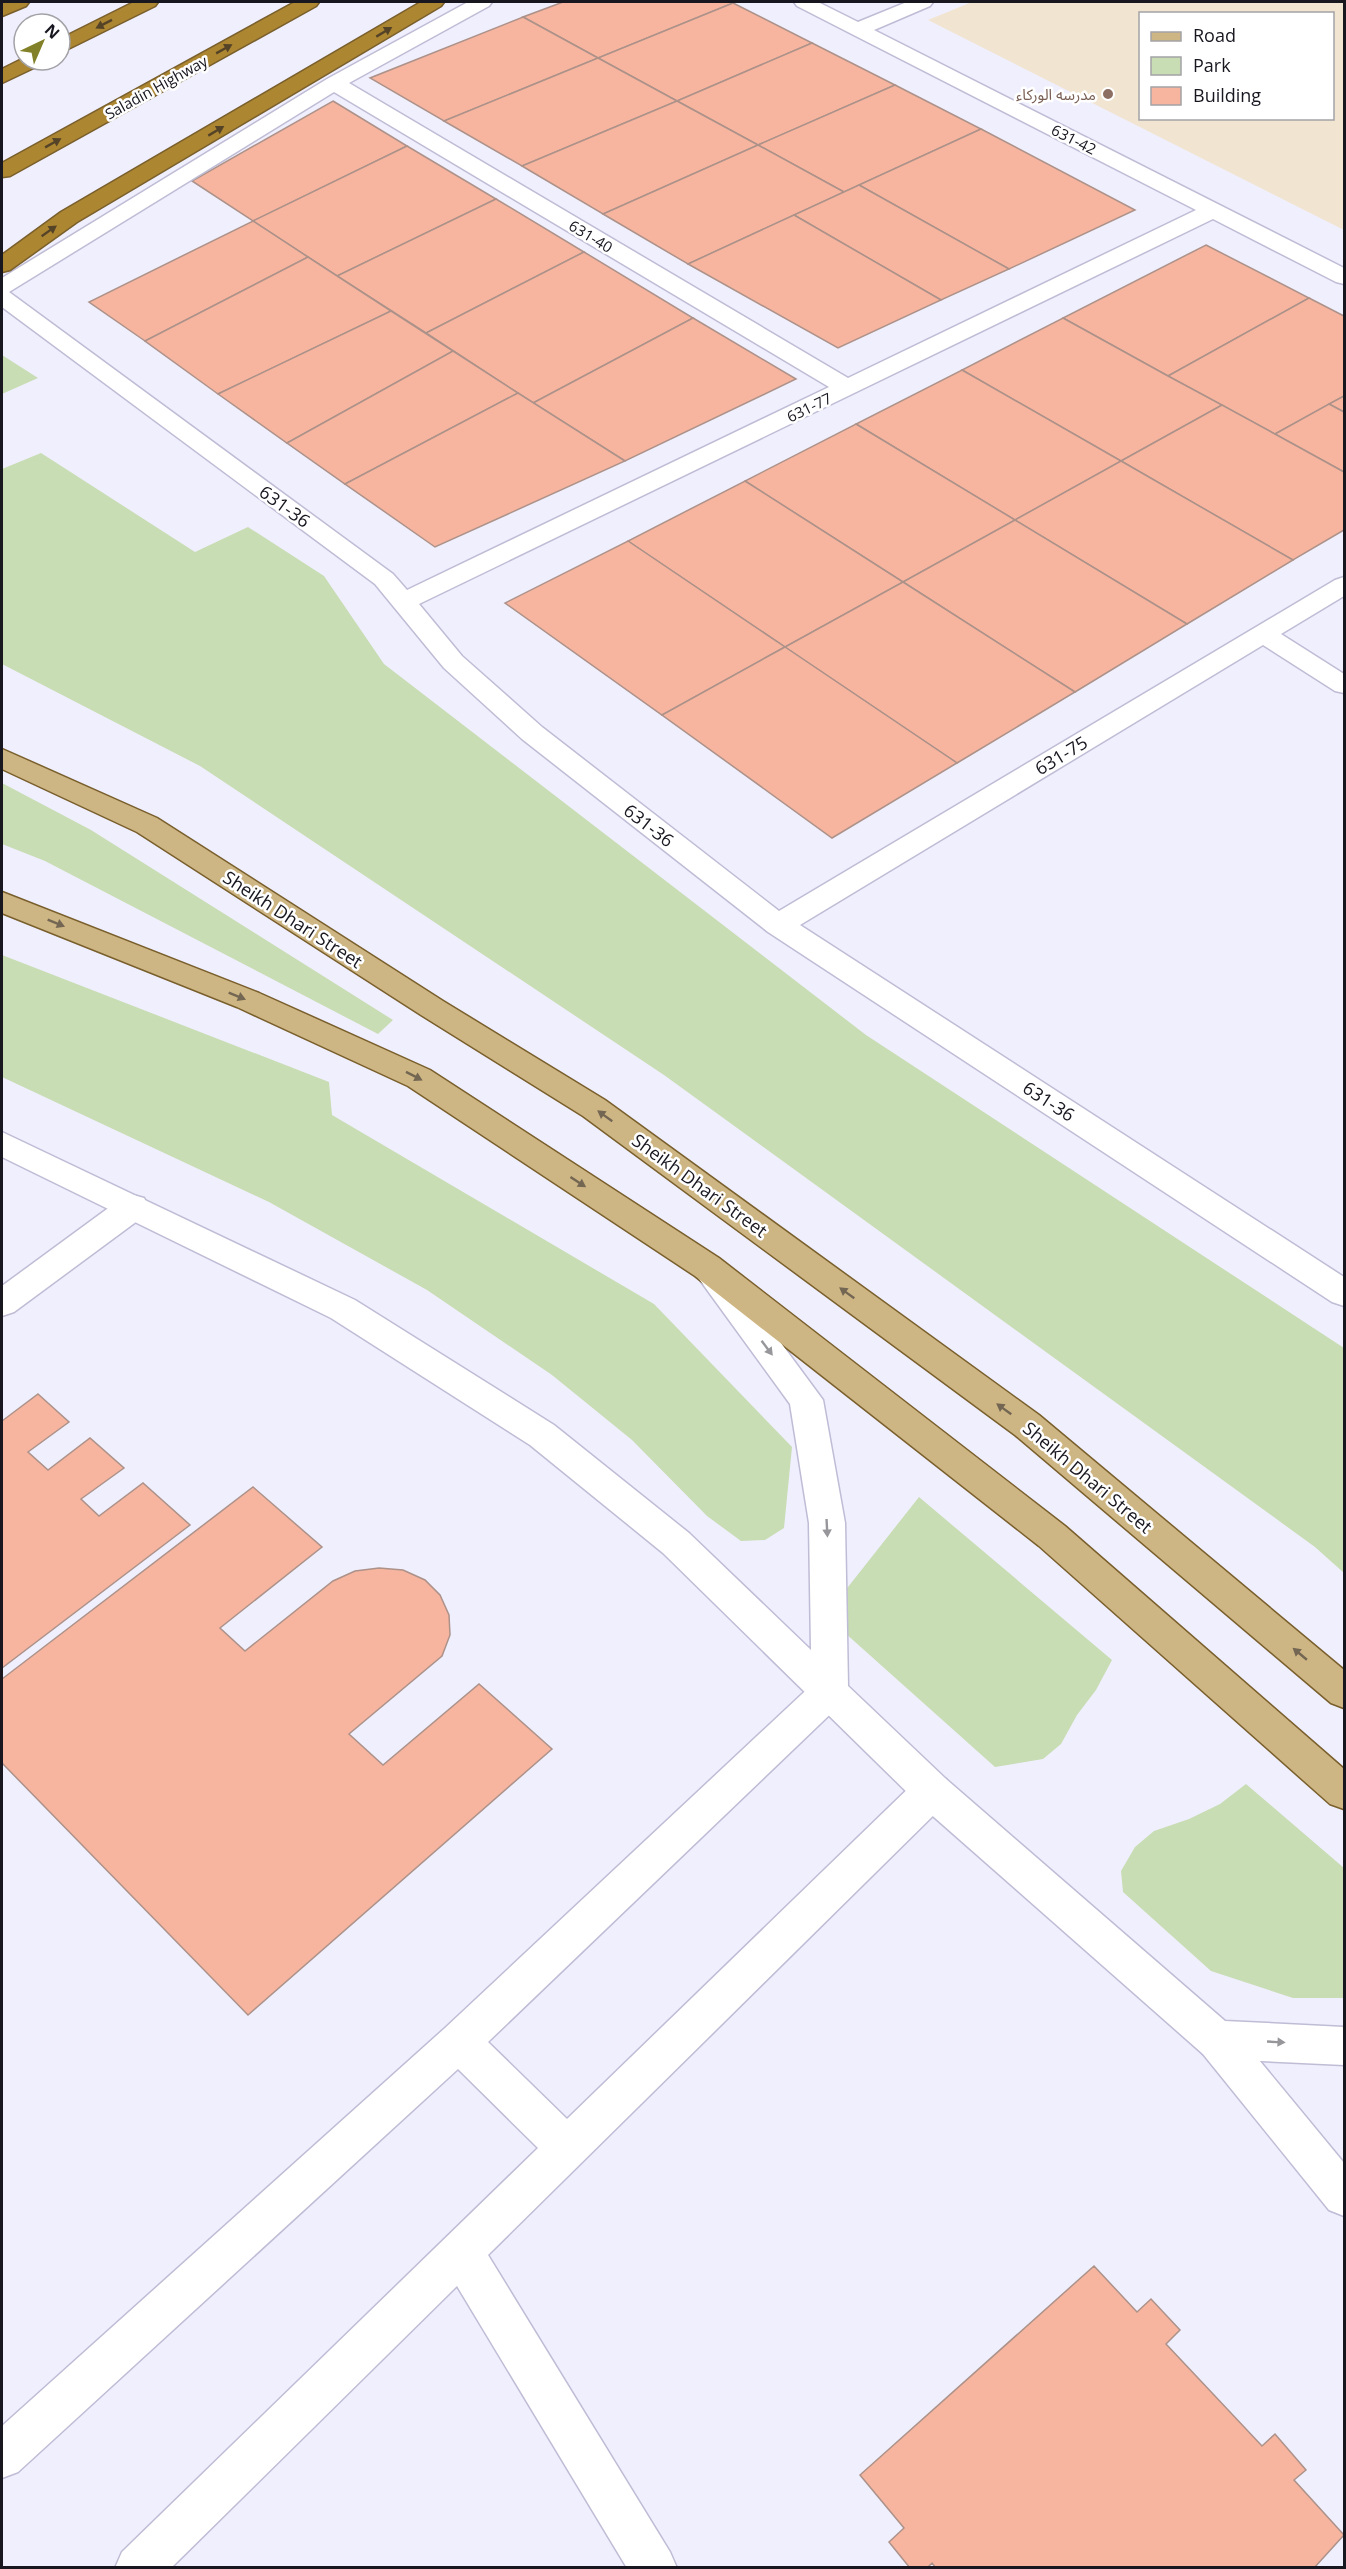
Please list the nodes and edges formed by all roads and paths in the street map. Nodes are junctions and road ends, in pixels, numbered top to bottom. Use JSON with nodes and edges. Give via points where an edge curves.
{"nodes":[{"id":1,"x":19,"y":2,"type":"edge"},
{"id":2,"x":148,"y":2,"type":"edge"},
{"id":3,"x":309,"y":2,"type":"edge"},
{"id":4,"x":434,"y":2,"type":"edge"},
{"id":5,"x":482,"y":2,"type":"edge"},
{"id":6,"x":804,"y":2,"type":"edge"},
{"id":7,"x":923,"y":2,"type":"edge"},
{"id":8,"x":2,"y":10,"type":"edge"},
{"id":9,"x":858,"y":29,"type":"junction"},
{"id":10,"x":72,"y":41,"type":"edge"},
{"id":11,"x":334,"y":83,"type":"junction"},
{"id":12,"x":2,"y":171,"type":"edge"},
{"id":13,"x":1214,"y":210,"type":"junction"},
{"id":14,"x":2,"y":266,"type":"edge"},
{"id":15,"x":1344,"y":277,"type":"edge"},
{"id":16,"x":2,"y":287,"type":"edge"},
{"id":17,"x":2,"y":297,"type":"edge"},
{"id":18,"x":848,"y":388,"type":"junction"},
{"id":19,"x":1344,"y":585,"type":"edge"},
{"id":20,"x":402,"y":602,"type":"junction"},
{"id":21,"x":1263,"y":634,"type":"junction"},
{"id":22,"x":1344,"y":685,"type":"edge"},
{"id":23,"x":2,"y":758,"type":"edge"},
{"id":24,"x":2,"y":902,"type":"edge"},
{"id":25,"x":778,"y":925,"type":"junction"},
{"id":26,"x":2,"y":1144,"type":"edge"},
{"id":27,"x":133,"y":1207,"type":"junction"},
{"id":28,"x":707,"y":1268,"type":"junction"},
{"id":29,"x":1344,"y":1293,"type":"edge"},
{"id":30,"x":2,"y":1303,"type":"edge"},
{"id":31,"x":830,"y":1691,"type":"junction"},
{"id":32,"x":1344,"y":1692,"type":"edge"},
{"id":33,"x":932,"y":1791,"type":"junction"},
{"id":34,"x":1344,"y":1792,"type":"edge"},
{"id":35,"x":1217,"y":2040,"type":"junction"},
{"id":36,"x":459,"y":2043,"type":"junction"},
{"id":37,"x":1344,"y":2046,"type":"edge"},
{"id":38,"x":567,"y":2148,"type":"junction"},
{"id":39,"x":1344,"y":2195,"type":"edge"},
{"id":40,"x":461,"y":2252,"type":"junction"},
{"id":41,"x":2,"y":2456,"type":"edge"},
{"id":42,"x":138,"y":2568,"type":"edge"},
{"id":43,"x":654,"y":2568,"type":"edge"}],
"edges":[{"from":1,"to":8,"type":"highway"},
{"from":2,"to":10,"type":"highway","one_way":true},
{"from":12,"to":3,"type":"highway","name":"Saladin Highway","one_way":true},
{"from":14,"to":4,"type":"highway","one_way":true,"via":[[69,217]]},
{"from":5,"to":11,"type":"street"},
{"from":6,"to":9,"type":"street","name":"631-42"},
{"from":7,"to":9,"type":"street"},
{"from":9,"to":13,"type":"street","name":"631-42"},
{"from":11,"to":16,"type":"street"},
{"from":11,"to":18,"type":"street","name":"631-40"},
{"from":13,"to":15,"type":"street","name":"631-42"},
{"from":13,"to":18,"type":"street","name":"631-77"},
{"from":17,"to":20,"type":"street","name":"631-36","via":[[384,579]]},
{"from":18,"to":20,"type":"street","name":"631-77"},
{"from":19,"to":21,"type":"street","name":"631-75"},
{"from":20,"to":25,"type":"street","name":"631-36","via":[[453,662],[532,733]]},
{"from":21,"to":22,"type":"street"},
{"from":21,"to":25,"type":"street","name":"631-75"},
{"from":32,"to":23,"type":"main road","name":"Sheikh Dhari Street","one_way":true,"via":[[1027,1425],[594,1108],[147,825]]},
{"from":24,"to":28,"type":"main road","one_way":true,"via":[[248,1000],[419,1078]]},
{"from":25,"to":29,"type":"street","name":"631-36"},
{"from":26,"to":27,"type":"street"},
{"from":27,"to":30,"type":"street"},
{"from":27,"to":31,"type":"street","via":[[343,1309],[542,1435],[676,1543]]},
{"from":28,"to":31,"type":"street","one_way":true,"via":[[806,1400],[827,1523]]},
{"from":28,"to":34,"type":"main road","via":[[1052,1536]]},
{"from":31,"to":33,"type":"street"},
{"from":31,"to":36,"type":"street"},
{"from":33,"to":35,"type":"street"},
{"from":33,"to":38,"type":"street"},
{"from":35,"to":37,"type":"street","one_way":true},
{"from":35,"to":39,"type":"street"},
{"from":36,"to":38,"type":"street"},
{"from":36,"to":41,"type":"street"},
{"from":38,"to":40,"type":"street"},
{"from":40,"to":42,"type":"street"},
{"from":40,"to":43,"type":"street"}]}
